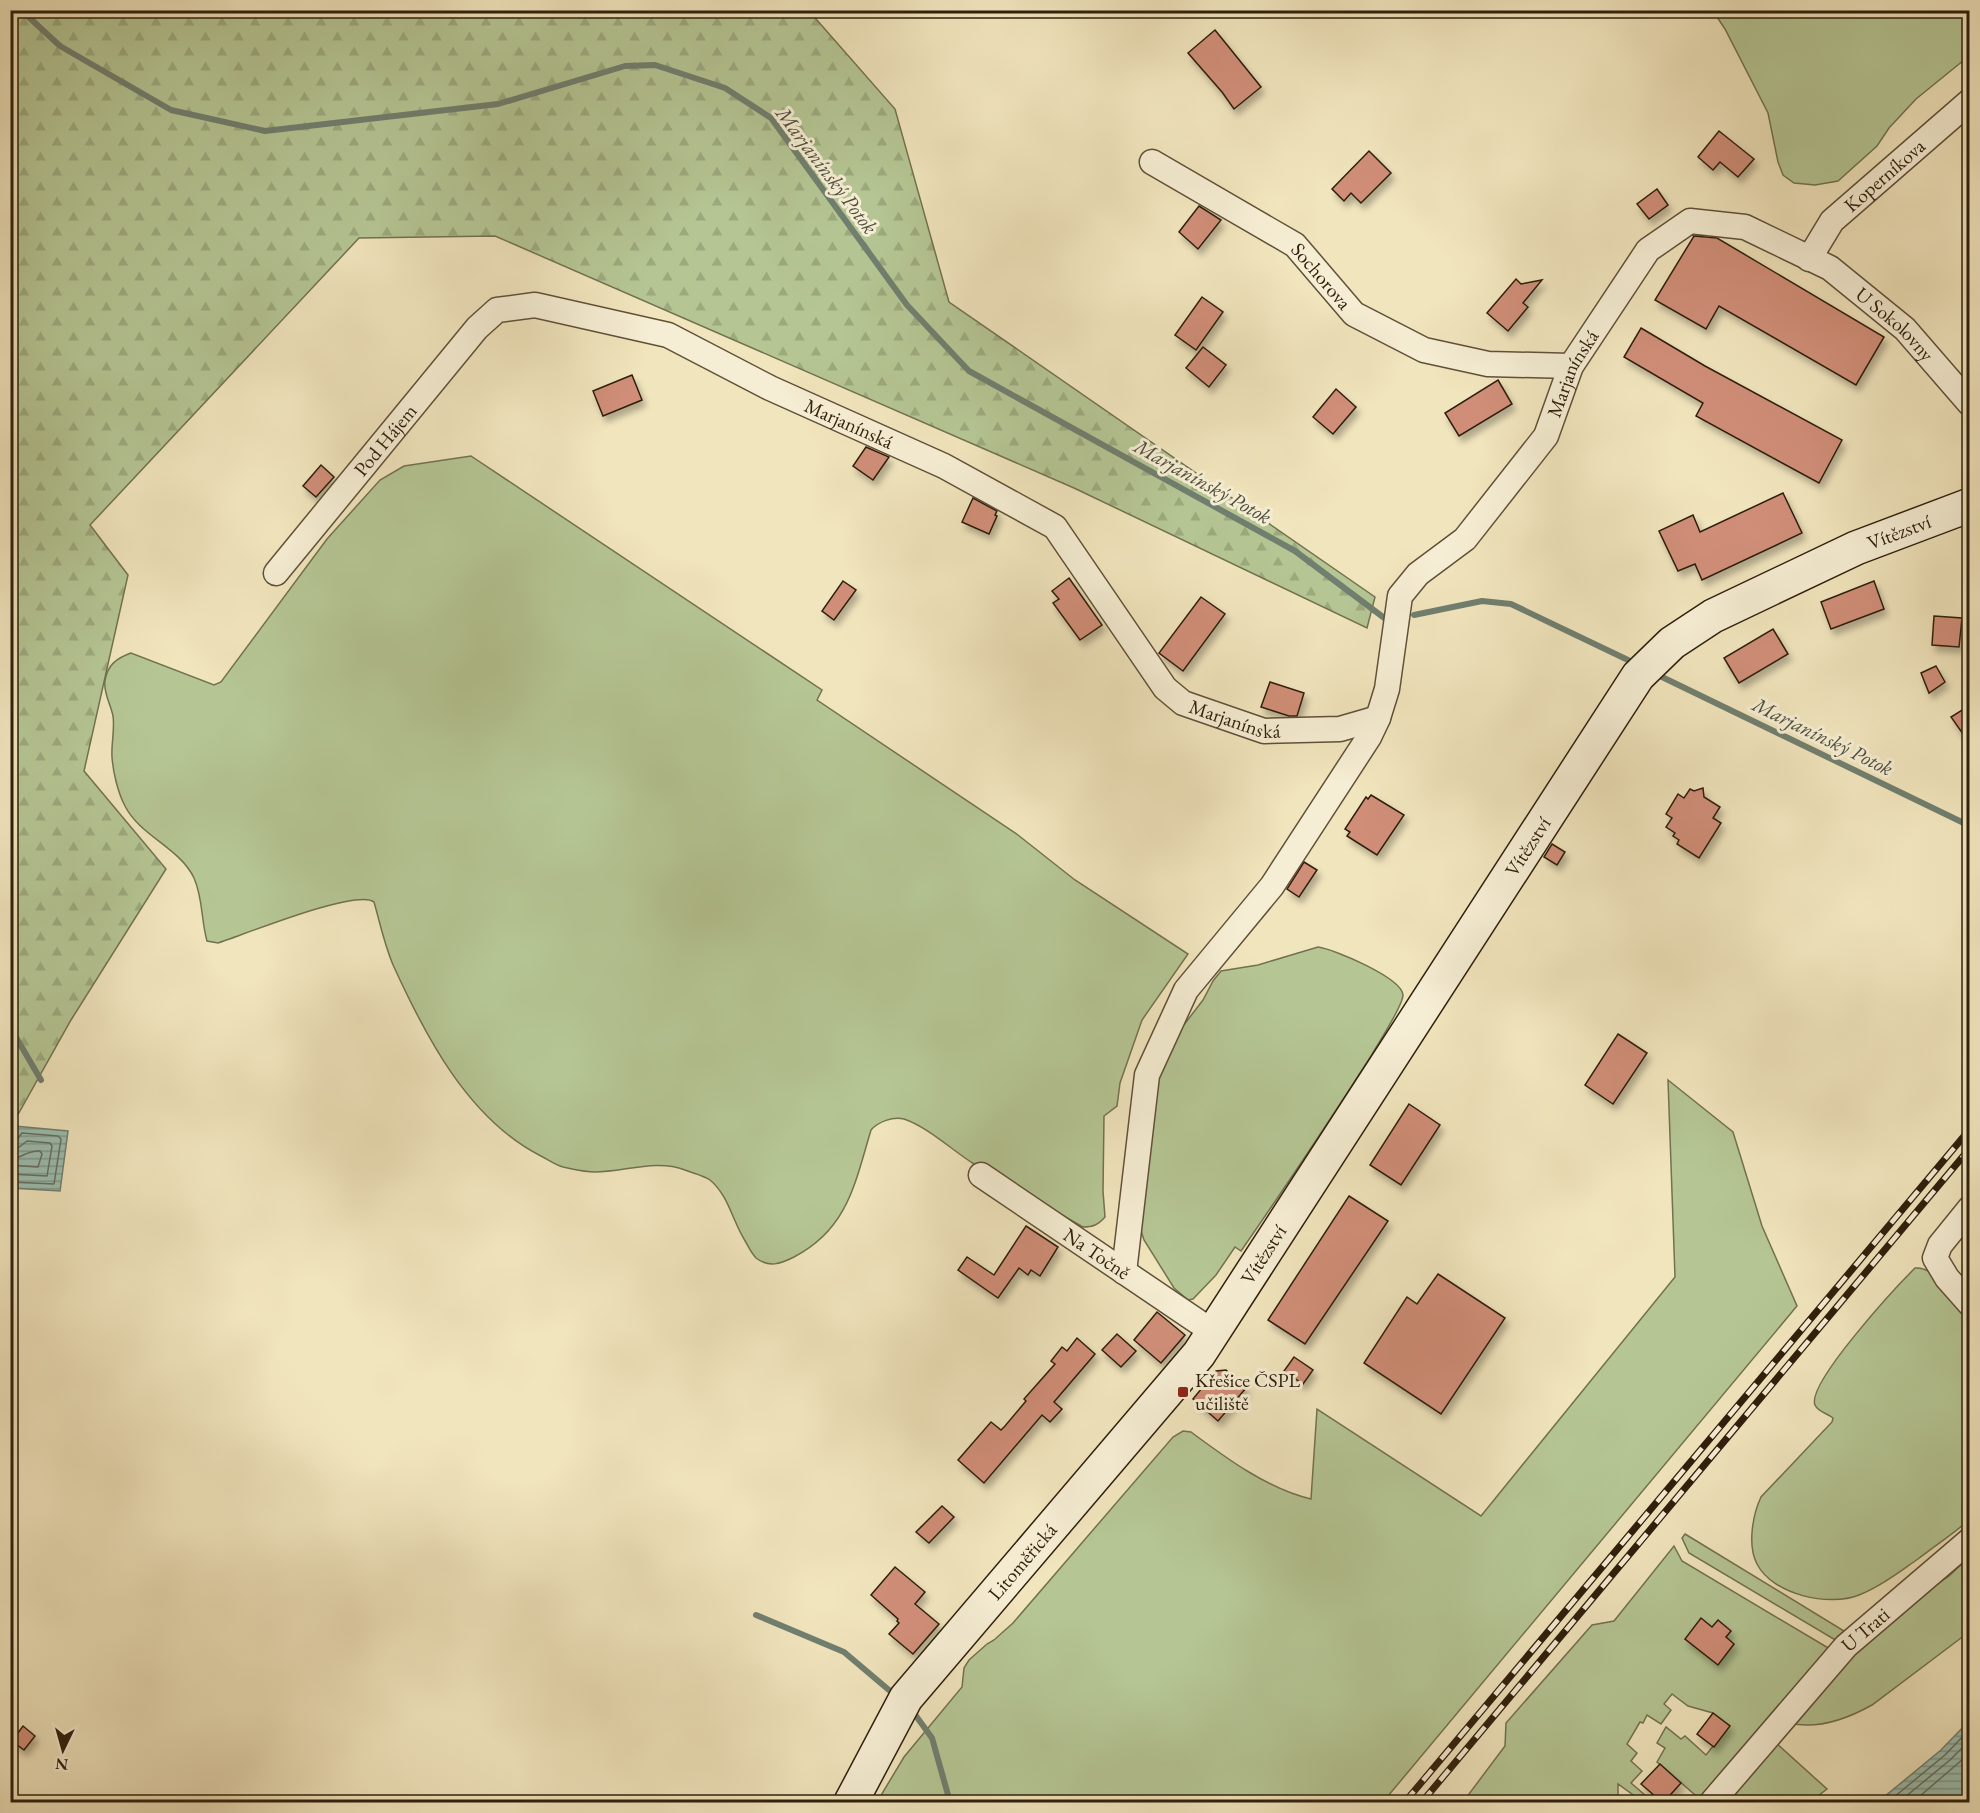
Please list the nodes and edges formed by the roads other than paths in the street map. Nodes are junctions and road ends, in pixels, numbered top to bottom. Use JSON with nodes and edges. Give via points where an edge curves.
{"nodes":[{"id":1,"x":1970,"y":101,"type":"edge"},
{"id":2,"x":1152,"y":162,"type":"dead end"},
{"id":3,"x":1809,"y":259,"type":"junction"},
{"id":4,"x":497,"y":310,"type":"joint"},
{"id":5,"x":1571,"y":366,"type":"junction"},
{"id":6,"x":1970,"y":404,"type":"edge"},
{"id":7,"x":1970,"y":505,"type":"edge"},
{"id":8,"x":276,"y":573,"type":"dead end"},
{"id":9,"x":1378,"y":718,"type":"junction"},
{"id":10,"x":981,"y":1175,"type":"dead end"},
{"id":11,"x":1970,"y":1208,"type":"edge"},
{"id":12,"x":1124,"y":1272,"type":"junction"},
{"id":13,"x":1970,"y":1304,"type":"edge"},
{"id":14,"x":1213,"y":1332,"type":"junction"},
{"id":15,"x":1970,"y":1540,"type":"edge"},
{"id":16,"x":851,"y":1803,"type":"edge"},
{"id":17,"x":1712,"y":1803,"type":"edge"}],
"edges":[{"from":1,"to":3,"type":"street","name":"Koperníkova","via":[[1832,221]]},
{"from":2,"to":5,"type":"street","name":"Sochorova","via":[[1295,245],[1354,314],[1424,350],[1488,363]]},
{"from":3,"to":5,"type":"street","name":"Marjanínská","via":[[1745,228],[1690,221],[1648,250]]},
{"from":3,"to":6,"type":"street","name":"U Sokolovny","via":[[1830,268],[1905,328]]},
{"from":4,"to":8,"type":"street","name":"Pod Hájem","via":[[477,328]]},
{"from":4,"to":9,"type":"street","name":"Marjanínská","via":[[535,305],[668,335],[770,388],[944,466],[1055,527],[1165,688],[1183,703],[1264,731],[1340,729]]},
{"from":5,"to":9,"type":"street","name":"Marjanínská","via":[[1546,436],[1465,538],[1418,574],[1400,596],[1388,689]]},
{"from":7,"to":14,"type":"main road","name":"Vítězství","via":[[1856,548],[1713,616],[1672,643],[1638,676]]},
{"from":9,"to":12,"type":"street","via":[[1272,886],[1186,990],[1147,1075]]},
{"from":10,"to":12,"type":"street","name":"Na Točně"},
{"from":11,"to":13,"type":"street","via":[[1940,1245],[1935,1258]]},
{"from":12,"to":14,"type":"street","name":"Na Točně"},
{"from":14,"to":16,"type":"main road","name":"Litoměřická","via":[[1199,1354],[901,1706]]},
{"from":15,"to":17,"type":"street","name":"U Trati","via":[[1845,1646]]}]}
